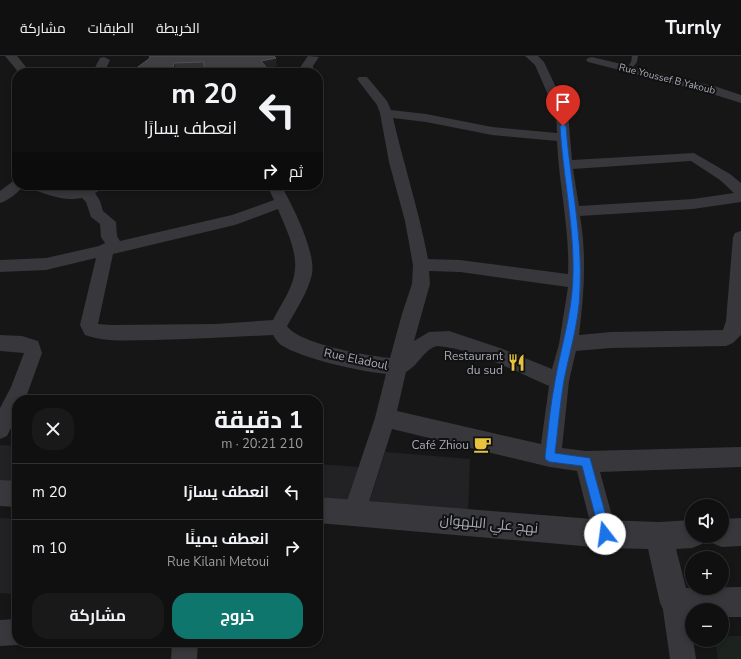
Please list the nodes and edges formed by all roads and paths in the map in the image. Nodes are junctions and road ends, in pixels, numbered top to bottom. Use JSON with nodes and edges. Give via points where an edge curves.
{"nodes":[{"id":1,"x":11,"y":56,"type":"edge"},
{"id":2,"x":531,"y":56,"type":"edge"},
{"id":3,"x":635,"y":56,"type":"edge"},
{"id":4,"x":316,"y":57,"type":"edge"},
{"id":5,"x":104,"y":60,"type":"dead end"},
{"id":6,"x":592,"y":60,"type":"dead end"},
{"id":7,"x":21,"y":68,"type":"edge"},
{"id":8,"x":100,"y":68,"type":"edge"},
{"id":9,"x":307,"y":68,"type":"edge"},
{"id":10,"x":629,"y":69,"type":"junction"},
{"id":11,"x":363,"y":79,"type":"dead end"},
{"id":12,"x":741,"y":99,"type":"edge"},
{"id":13,"x":386,"y":113,"type":"junction"},
{"id":14,"x":564,"y":138,"type":"junction"},
{"id":15,"x":565,"y":165,"type":"junction"},
{"id":16,"x":12,"y":189,"type":"edge"},
{"id":17,"x":50,"y":190,"type":"edge"},
{"id":18,"x":91,"y":190,"type":"edge"},
{"id":19,"x":277,"y":190,"type":"edge"},
{"id":20,"x":741,"y":191,"type":"edge"},
{"id":21,"x":86,"y":193,"type":"junction"},
{"id":22,"x":741,"y":197,"type":"edge"},
{"id":23,"x":0,"y":198,"type":"edge"},
{"id":24,"x":283,"y":202,"type":"junction"},
{"id":25,"x":573,"y":211,"type":"junction"},
{"id":26,"x":741,"y":236,"type":"edge"},
{"id":27,"x":111,"y":248,"type":"junction"},
{"id":28,"x":421,"y":265,"type":"junction"},
{"id":29,"x":0,"y":266,"type":"edge"},
{"id":30,"x":576,"y":282,"type":"junction"},
{"id":31,"x":278,"y":327,"type":"junction"},
{"id":32,"x":0,"y":343,"type":"edge"},
{"id":33,"x":568,"y":344,"type":"junction"},
{"id":34,"x":398,"y":367,"type":"junction"},
{"id":35,"x":560,"y":381,"type":"junction"},
{"id":36,"x":17,"y":395,"type":"edge"},
{"id":37,"x":12,"y":405,"type":"edge"},
{"id":38,"x":385,"y":418,"type":"junction"},
{"id":39,"x":0,"y":429,"type":"edge"},
{"id":40,"x":550,"y":457,"type":"junction"},
{"id":41,"x":741,"y":457,"type":"edge"},
{"id":42,"x":586,"y":462,"type":"junction"},
{"id":43,"x":0,"y":493,"type":"edge"},
{"id":44,"x":12,"y":494,"type":"edge"},
{"id":45,"x":323,"y":510,"type":"edge"},
{"id":46,"x":355,"y":513,"type":"junction"},
{"id":47,"x":741,"y":532,"type":"edge"},
{"id":48,"x":729,"y":533,"type":"edge"},
{"id":49,"x":605,"y":534,"type":"junction"},
{"id":50,"x":685,"y":534,"type":"edge"},
{"id":51,"x":659,"y":536,"type":"junction"},
{"id":52,"x":741,"y":602,"type":"edge"},
{"id":53,"x":675,"y":603,"type":"junction"},
{"id":54,"x":12,"y":632,"type":"edge"},
{"id":55,"x":0,"y":633,"type":"edge"},
{"id":56,"x":185,"y":647,"type":"edge"},
{"id":57,"x":184,"y":659,"type":"edge"},
{"id":58,"x":683,"y":659,"type":"edge"}],
"edges":[{"from":1,"to":7,"type":"street"},
{"from":2,"to":14,"type":"street","via":[[540,64],[562,113]]},
{"from":3,"to":10,"type":"lane"},
{"from":4,"to":9,"type":"street"},
{"from":5,"to":8,"type":"street"},
{"from":6,"to":10,"type":"street","name":"Rue Youssef B Yakoub"},
{"from":10,"to":12,"type":"street","name":"Rue Youssef B Yakoub"},
{"from":11,"to":13,"type":"street","via":[[383,104]]},
{"from":13,"to":14,"type":"street","via":[[492,131]]},
{"from":13,"to":28,"type":"street","via":[[396,162],[413,221]]},
{"from":14,"to":15,"type":"street"},
{"from":15,"to":20,"type":"street","via":[[694,157]]},
{"from":15,"to":25,"type":"street"},
{"from":16,"to":23,"type":"street"},
{"from":17,"to":21,"type":"street","via":[[69,196]]},
{"from":18,"to":21,"type":"street"},
{"from":19,"to":24,"type":"street"},
{"from":21,"to":27,"type":"street","via":[[94,203],[96,213],[108,222]]},
{"from":22,"to":25,"type":"street","via":[[693,204]]},
{"from":24,"to":27,"type":"street","via":[[235,220]]},
{"from":24,"to":31,"type":"street","via":[[304,267],[302,278]]},
{"from":25,"to":30,"type":"street"},
{"from":26,"to":33,"type":"street","via":[[737,259],[735,322],[733,332],[726,338],[611,340]]},
{"from":27,"to":29,"type":"street","via":[[46,264]]},
{"from":27,"to":31,"type":"street","via":[[89,325],[91,330],[111,333]]},
{"from":28,"to":30,"type":"street","via":[[460,266]]},
{"from":28,"to":34,"type":"street","via":[[421,284]]},
{"from":30,"to":33,"type":"street"},
{"from":31,"to":34,"type":"street","name":"Rue Eladoul","via":[[286,339],[301,346]]},
{"from":32,"to":36,"type":"street","via":[[22,344],[31,347],[33,353]]},
{"from":33,"to":35,"type":"street"},
{"from":34,"to":35,"type":"street","name":"Rue Eladoul","via":[[407,362],[416,349],[426,342],[442,338],[456,340]]},
{"from":34,"to":38,"type":"street"},
{"from":35,"to":40,"type":"street"},
{"from":37,"to":39,"type":"street"},
{"from":38,"to":40,"type":"street","via":[[453,432]]},
{"from":38,"to":46,"type":"street"},
{"from":40,"to":42,"type":"street"},
{"from":41,"to":42,"type":"street"},
{"from":42,"to":49,"type":"street"},
{"from":43,"to":44,"type":"street"},
{"from":45,"to":46,"type":"street","name":"نهج علي البلهوان"},
{"from":46,"to":49,"type":"street","name":"نهج علي البلهوان"},
{"from":47,"to":48,"type":"street"},
{"from":49,"to":51,"type":"street","name":"نهج علي البلهوان"},
{"from":50,"to":51,"type":"street","name":"نهج علي البلهوان"},
{"from":51,"to":53,"type":"street"},
{"from":52,"to":53,"type":"street"},
{"from":53,"to":58,"type":"street"},
{"from":54,"to":55,"type":"street"},
{"from":56,"to":57,"type":"street"}]}
